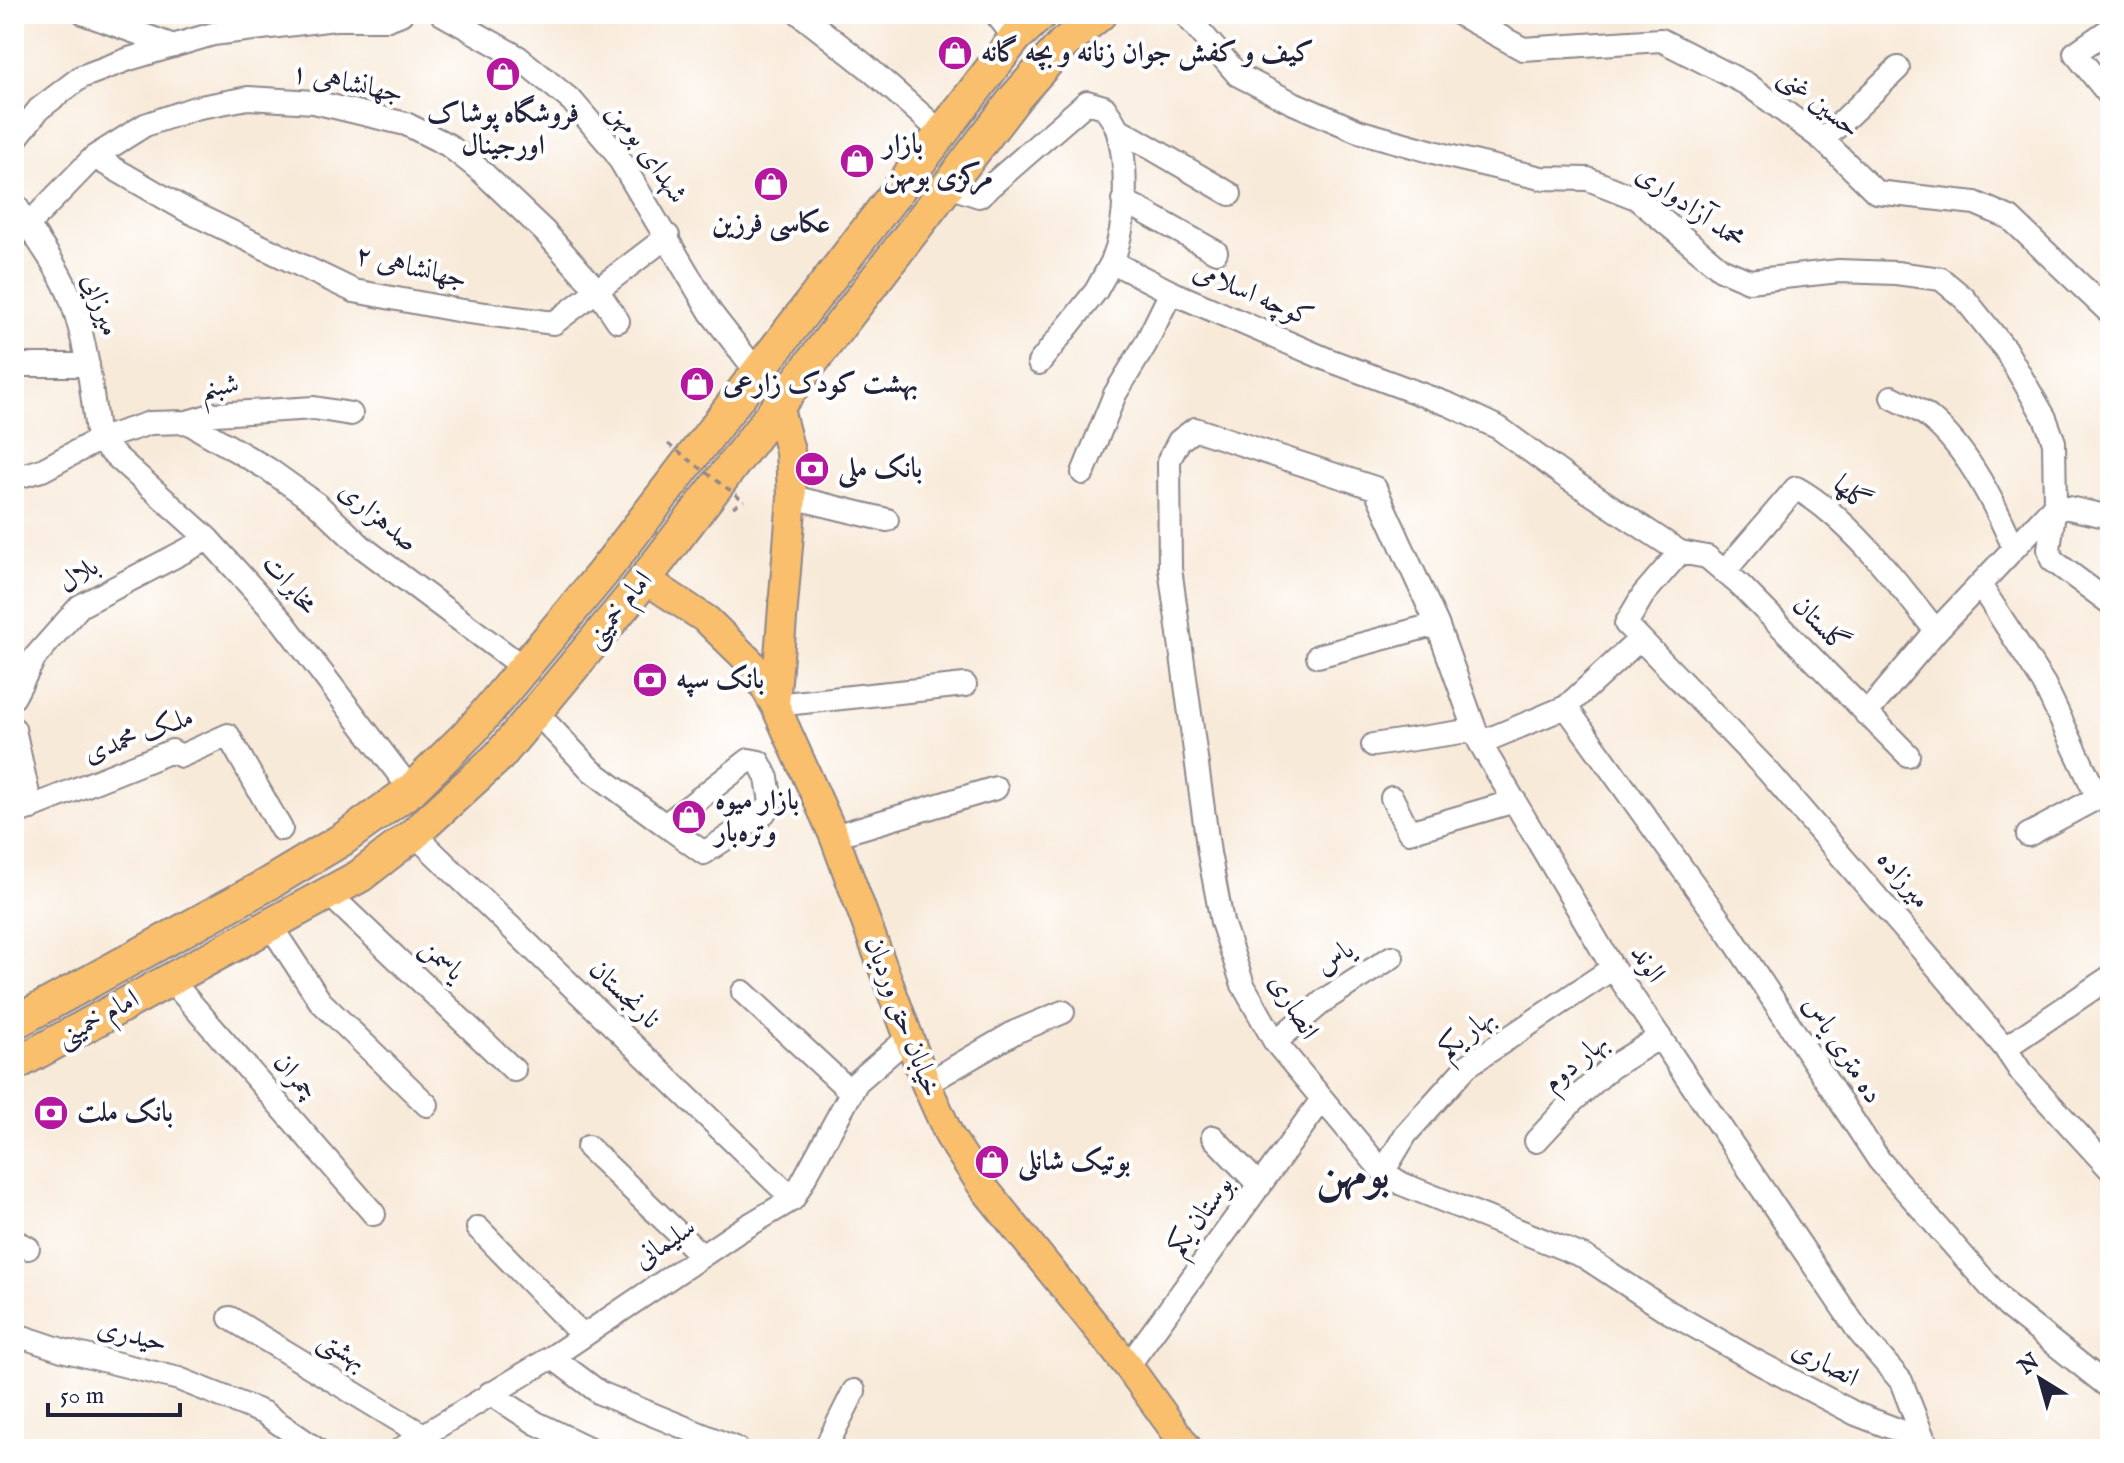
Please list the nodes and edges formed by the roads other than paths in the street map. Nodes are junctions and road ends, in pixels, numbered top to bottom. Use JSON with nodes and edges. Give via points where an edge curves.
{"nodes":[{"id":1,"x":85,"y":14,"type":"edge"},
{"id":2,"x":401,"y":14,"type":"edge"},
{"id":3,"x":442,"y":14,"type":"edge"},
{"id":4,"x":800,"y":14,"type":"edge"},
{"id":5,"x":1041,"y":14,"type":"edge"},
{"id":6,"x":1100,"y":14,"type":"edge"},
{"id":7,"x":1185,"y":14,"type":"edge"},
{"id":8,"x":1459,"y":14,"type":"edge"},
{"id":9,"x":1006,"y":26,"type":"edge"},
{"id":10,"x":2110,"y":29,"type":"edge"},
{"id":11,"x":174,"y":46,"type":"junction"},
{"id":12,"x":1898,"y":68,"type":"dead end"},
{"id":13,"x":2110,"y":96,"type":"edge"},
{"id":14,"x":1117,"y":128,"type":"junction"},
{"id":15,"x":941,"y":132,"type":"junction"},
{"id":16,"x":1823,"y":140,"type":"junction"},
{"id":17,"x":14,"y":141,"type":"edge"},
{"id":18,"x":94,"y":157,"type":"junction"},
{"id":19,"x":948,"y":186,"type":"junction"},
{"id":20,"x":1230,"y":194,"type":"dead end"},
{"id":21,"x":1123,"y":200,"type":"junction"},
{"id":22,"x":14,"y":202,"type":"edge"},
{"id":23,"x":27,"y":226,"type":"junction"},
{"id":24,"x":668,"y":236,"type":"junction"},
{"id":25,"x":1216,"y":252,"type":"dead end"},
{"id":26,"x":1112,"y":262,"type":"junction"},
{"id":27,"x":597,"y":290,"type":"junction"},
{"id":28,"x":1171,"y":292,"type":"junction"},
{"id":29,"x":2110,"y":313,"type":"edge"},
{"id":30,"x":618,"y":321,"type":"dead end"},
{"id":31,"x":1039,"y":363,"type":"dead end"},
{"id":32,"x":14,"y":365,"type":"edge"},
{"id":33,"x":88,"y":365,"type":"junction"},
{"id":34,"x":757,"y":372,"type":"junction"},
{"id":35,"x":1892,"y":397,"type":"dead end"},
{"id":36,"x":778,"y":405,"type":"junction"},
{"id":37,"x":351,"y":414,"type":"dead end"},
{"id":38,"x":187,"y":422,"type":"junction"},
{"id":39,"x":98,"y":440,"type":"junction"},
{"id":40,"x":1083,"y":473,"type":"dead end"},
{"id":41,"x":14,"y":478,"type":"edge"},
{"id":42,"x":1375,"y":488,"type":"joint"},
{"id":43,"x":792,"y":497,"type":"junction"},
{"id":44,"x":2055,"y":505,"type":"junction"},
{"id":45,"x":2110,"y":517,"type":"edge"},
{"id":46,"x":887,"y":520,"type":"dead end"},
{"id":47,"x":208,"y":539,"type":"junction"},
{"id":48,"x":2014,"y":548,"type":"junction"},
{"id":49,"x":1680,"y":552,"type":"junction"},
{"id":50,"x":1724,"y":572,"type":"junction"},
{"id":51,"x":645,"y":579,"type":"junction"},
{"id":52,"x":1980,"y":585,"type":"junction"},
{"id":53,"x":2110,"y":603,"type":"edge"},
{"id":54,"x":1437,"y":624,"type":"junction"},
{"id":55,"x":1936,"y":631,"type":"junction"},
{"id":56,"x":1640,"y":639,"type":"junction"},
{"id":57,"x":1318,"y":656,"type":"dead end"},
{"id":58,"x":524,"y":668,"type":"junction"},
{"id":59,"x":965,"y":685,"type":"dead end"},
{"id":60,"x":14,"y":697,"type":"edge"},
{"id":61,"x":775,"y":705,"type":"junction"},
{"id":62,"x":1566,"y":707,"type":"junction"},
{"id":63,"x":536,"y":712,"type":"junction"},
{"id":64,"x":1866,"y":714,"type":"junction"},
{"id":65,"x":14,"y":729,"type":"edge"},
{"id":66,"x":1478,"y":736,"type":"junction"},
{"id":67,"x":1373,"y":745,"type":"dead end"},
{"id":68,"x":1908,"y":755,"type":"dead end"},
{"id":69,"x":996,"y":788,"type":"dead end"},
{"id":70,"x":411,"y":790,"type":"junction"},
{"id":71,"x":2104,"y":794,"type":"edge"},
{"id":72,"x":1392,"y":798,"type":"dead end"},
{"id":73,"x":1515,"y":801,"type":"junction"},
{"id":74,"x":22,"y":811,"type":"edge"},
{"id":75,"x":665,"y":825,"type":"junction"},
{"id":76,"x":281,"y":829,"type":"dead end"},
{"id":77,"x":414,"y":834,"type":"junction"},
{"id":78,"x":2028,"y":835,"type":"dead end"},
{"id":79,"x":834,"y":836,"type":"junction"},
{"id":80,"x":329,"y":894,"type":"junction"},
{"id":81,"x":270,"y":925,"type":"junction"},
{"id":82,"x":1392,"y":957,"type":"dead end"},
{"id":83,"x":1613,"y":968,"type":"junction"},
{"id":84,"x":170,"y":979,"type":"junction"},
{"id":85,"x":2108,"y":985,"type":"edge"},
{"id":86,"x":743,"y":992,"type":"dead end"},
{"id":87,"x":1063,"y":1012,"type":"dead end"},
{"id":88,"x":14,"y":1023,"type":"edge"},
{"id":89,"x":909,"y":1037,"type":"junction"},
{"id":90,"x":1660,"y":1037,"type":"junction"},
{"id":91,"x":1275,"y":1042,"type":"junction"},
{"id":92,"x":2005,"y":1048,"type":"junction"},
{"id":93,"x":14,"y":1065,"type":"edge"},
{"id":94,"x":514,"y":1070,"type":"dead end"},
{"id":95,"x":926,"y":1084,"type":"junction"},
{"id":96,"x":851,"y":1092,"type":"junction"},
{"id":97,"x":1321,"y":1101,"type":"junction"},
{"id":98,"x":427,"y":1105,"type":"dead end"},
{"id":99,"x":1213,"y":1137,"type":"dead end"},
{"id":100,"x":1536,"y":1141,"type":"dead end"},
{"id":101,"x":588,"y":1147,"type":"dead end"},
{"id":102,"x":2110,"y":1169,"type":"edge"},
{"id":103,"x":1383,"y":1172,"type":"junction"},
{"id":104,"x":1260,"y":1186,"type":"junction"},
{"id":105,"x":793,"y":1199,"type":"junction"},
{"id":106,"x":374,"y":1214,"type":"dead end"},
{"id":107,"x":478,"y":1228,"type":"dead end"},
{"id":108,"x":702,"y":1256,"type":"junction"},
{"id":109,"x":230,"y":1318,"type":"dead end"},
{"id":110,"x":14,"y":1334,"type":"edge"},
{"id":111,"x":583,"y":1336,"type":"junction"},
{"id":112,"x":552,"y":1357,"type":"junction"},
{"id":113,"x":1128,"y":1366,"type":"junction"},
{"id":114,"x":2110,"y":1388,"type":"edge"},
{"id":115,"x":854,"y":1391,"type":"dead end"},
{"id":116,"x":490,"y":1393,"type":"junction"},
{"id":117,"x":423,"y":1435,"type":"junction"},
{"id":118,"x":1928,"y":1444,"type":"edge"},
{"id":119,"x":316,"y":1449,"type":"edge"},
{"id":120,"x":401,"y":1449,"type":"edge"},
{"id":121,"x":590,"y":1449,"type":"edge"},
{"id":122,"x":737,"y":1449,"type":"edge"},
{"id":123,"x":825,"y":1449,"type":"edge"},
{"id":124,"x":1188,"y":1449,"type":"edge"}],
"edges":[{"from":1,"to":11,"type":"street"},
{"from":2,"to":11,"type":"street","via":[[213,34]]},
{"from":3,"to":24,"type":"street","name":"شهدای بومهن","via":[[518,57],[572,101],[614,150]]},
{"from":4,"to":15,"type":"street"},
{"from":5,"to":9,"type":"highway","name":"امام خمینی"},
{"from":6,"to":19,"type":"highway","name":"امام خمینی","via":[[1063,44],[1016,97]]},
{"from":7,"to":44,"type":"street","name":"محمد آزادواری","via":[[1238,75],[1291,102],[1358,131],[1448,156],[1541,178],[1588,179],[1636,198],[1721,269],[1749,281],[1839,271],[1941,279],[1964,298],[2005,349],[2045,418],[2054,442]]},
{"from":8,"to":16,"type":"street","name":"حسین غنی","via":[[1523,49],[1661,40],[1747,84]]},
{"from":9,"to":15,"type":"highway","name":"امام خمینی"},
{"from":10,"to":13,"type":"street","via":[[2075,53]]},
{"from":11,"to":17,"type":"street","via":[[81,77],[39,109]]},
{"from":12,"to":16,"type":"street"},
{"from":14,"to":19,"type":"street","via":[[1104,107],[1087,102],[979,196]]},
{"from":14,"to":20,"type":"street"},
{"from":14,"to":21,"type":"street"},
{"from":15,"to":34,"type":"highway","name":"امام خمینی"},
{"from":16,"to":29,"type":"street","name":"حسین غنی","via":[[1876,192],[1975,203],[2010,218]]},
{"from":18,"to":23,"type":"street","name":"جهانشاهی ۱"},
{"from":18,"to":27,"type":"street","name":"جهانشاهی ۲","via":[[186,210],[354,291],[554,323]]},
{"from":18,"to":27,"type":"street","name":"جهانشاهی ۱","via":[[145,125],[248,98],[314,102],[371,114],[448,145],[545,232]]},
{"from":19,"to":36,"type":"highway","name":"امام خمینی"},
{"from":21,"to":25,"type":"street"},
{"from":21,"to":26,"type":"street","via":[[1120,242]]},
{"from":22,"to":23,"type":"street","name":"میرزایی"},
{"from":23,"to":33,"type":"street","name":"میرزایی","via":[[46,250],[70,298]]},
{"from":24,"to":27,"type":"street","name":"جهانشاهی ۲"},
{"from":24,"to":34,"type":"street","name":"شهدای بومهن","via":[[711,313]]},
{"from":26,"to":28,"type":"street","name":"کوچه اسلامی"},
{"from":26,"to":31,"type":"street","via":[[1096,291]]},
{"from":27,"to":30,"type":"street","name":"جهانشاهی ۱"},
{"from":28,"to":40,"type":"street","via":[[1115,394]]},
{"from":28,"to":49,"type":"street","name":"کوچه اسلامی","via":[[1499,428]]},
{"from":32,"to":33,"type":"street"},
{"from":33,"to":39,"type":"street","name":"میرزایی"},
{"from":34,"to":58,"type":"highway","name":"امام خمینی"},
{"from":35,"to":48,"type":"street","via":[[1930,417],[1963,455],[1993,501]]},
{"from":36,"to":43,"type":"main road","via":[[790,451]]},
{"from":36,"to":51,"type":"highway","name":"امام خمینی"},
{"from":37,"to":38,"type":"street","name":"شبنم","via":[[314,408],[215,414]]},
{"from":38,"to":39,"type":"street","name":"شبنم","via":[[150,423]]},
{"from":38,"to":58,"type":"street","name":"صدهزاری","via":[[317,504],[361,546]]},
{"from":39,"to":41,"type":"street","name":"شبنم","via":[[42,470]]},
{"from":39,"to":47,"type":"street","name":"مخابرات"},
{"from":42,"to":54,"type":"street","name":"الوند"},
{"from":42,"to":91,"type":"street","name":"انصاری","via":[[1195,429],[1179,441],[1169,460],[1170,568],[1209,853],[1222,922],[1243,985]]},
{"from":43,"to":46,"type":"street"},
{"from":43,"to":61,"type":"main road"},
{"from":44,"to":45,"type":"street"},
{"from":44,"to":48,"type":"street"},
{"from":44,"to":53,"type":"street","name":"محمد آزادواری","via":[[2052,560]]},
{"from":47,"to":60,"type":"street","name":"بلال","via":[[80,606],[35,657]]},
{"from":47,"to":70,"type":"street","name":"مخابرات","via":[[283,622]]},
{"from":48,"to":52,"type":"street"},
{"from":49,"to":50,"type":"street","name":"گلستان","via":[[1707,557]]},
{"from":49,"to":56,"type":"street","via":[[1626,624]]},
{"from":50,"to":55,"type":"street","name":"گلها","via":[[1796,488],[1816,499],[1862,545]]},
{"from":50,"to":64,"type":"street","name":"گلستان"},
{"from":51,"to":61,"type":"main road","name":"خیابان حق وردیان","via":[[707,620],[751,663]]},
{"from":51,"to":63,"type":"highway","name":"امام خمینی"},
{"from":52,"to":55,"type":"street"},
{"from":52,"to":71,"type":"street","via":[[2044,684]]},
{"from":54,"to":57,"type":"street"},
{"from":54,"to":66,"type":"street","name":"الوند"},
{"from":55,"to":64,"type":"street"},
{"from":56,"to":62,"type":"street"},
{"from":56,"to":92,"type":"street","name":"میرزاده","via":[[1767,770]]},
{"from":58,"to":70,"type":"highway","name":"امام خمینی"},
{"from":59,"to":61,"type":"street"},
{"from":61,"to":79,"type":"main road","name":"خیابان حق وردیان"},
{"from":62,"to":66,"type":"street"},
{"from":62,"to":114,"type":"street","name":"ده متری یاس","via":[[1731,936],[1879,1160],[2007,1306]]},
{"from":63,"to":75,"type":"street","via":[[592,771]]},
{"from":63,"to":77,"type":"highway","name":"امام خمینی","via":[[499,756]]},
{"from":64,"to":68,"type":"street","name":"گلستان"},
{"from":65,"to":74,"type":"street"},
{"from":66,"to":67,"type":"street"},
{"from":66,"to":73,"type":"street","name":"الوند"},
{"from":69,"to":79,"type":"street"},
{"from":70,"to":88,"type":"highway","name":"امام خمینی","via":[[268,884]]},
{"from":71,"to":78,"type":"street"},
{"from":72,"to":73,"type":"street","via":[[1409,832]]},
{"from":73,"to":83,"type":"street","name":"الوند"},
{"from":74,"to":76,"type":"street","name":"ملک محمدی","via":[[172,751],[181,756],[228,735]]},
{"from":75,"to":75,"type":"street","via":[[704,853],[764,813],[771,802],[759,762],[749,760]]},
{"from":77,"to":80,"type":"highway","name":"امام خمینی"},
{"from":77,"to":105,"type":"street","name":"نارنجستان"},
{"from":79,"to":89,"type":"main road","name":"خیابان حق وردیان"},
{"from":80,"to":81,"type":"highway","name":"امام خمینی"},
{"from":80,"to":94,"type":"street","name":"یاسمن"},
{"from":81,"to":84,"type":"highway","name":"امام خمینی"},
{"from":81,"to":98,"type":"street","via":[[320,1001]]},
{"from":82,"to":91,"type":"street","name":"یاس","via":[[1326,999]]},
{"from":83,"to":90,"type":"street","name":"الوند"},
{"from":83,"to":103,"type":"street","name":"بهار یکم","via":[[1467,1066],[1406,1134]]},
{"from":84,"to":93,"type":"highway","name":"امام خمینی"},
{"from":84,"to":106,"type":"street","name":"چمران"},
{"from":85,"to":92,"type":"street"},
{"from":86,"to":96,"type":"street"},
{"from":87,"to":95,"type":"street","via":[[1015,1032]]},
{"from":89,"to":95,"type":"main road","name":"خیابان حق وردیان"},
{"from":89,"to":96,"type":"street","name":"سلیمانی"},
{"from":90,"to":100,"type":"street","name":"بهار دوم","via":[[1610,1068]]},
{"from":90,"to":118,"type":"street","name":"الوند","via":[[1859,1332],[1901,1381]]},
{"from":91,"to":97,"type":"street","name":"انصاری"},
{"from":92,"to":102,"type":"street","name":"میرزاده"},
{"from":95,"to":113,"type":"main road","name":"خیابان حق وردیان","via":[[950,1137],[983,1187]]},
{"from":96,"to":105,"type":"street","name":"سلیمانی"},
{"from":97,"to":103,"type":"street","name":"انصاری"},
{"from":97,"to":104,"type":"street","name":"بوستان یکم"},
{"from":99,"to":104,"type":"street"},
{"from":101,"to":108,"type":"street"},
{"from":103,"to":118,"type":"street","name":"انصاری","via":[[1585,1257],[1759,1363],[1856,1414]]},
{"from":104,"to":113,"type":"street","name":"بوستان یکم"},
{"from":105,"to":108,"type":"street","name":"سلیمانی"},
{"from":107,"to":111,"type":"street"},
{"from":108,"to":111,"type":"street","name":"سلیمانی"},
{"from":109,"to":117,"type":"street","name":"بهشتی"},
{"from":110,"to":119,"type":"street","name":"حیدری","via":[[179,1379],[264,1413]]},
{"from":111,"to":112,"type":"street","name":"سلیمانی"},
{"from":112,"to":116,"type":"street","name":"سلیمانی"},
{"from":112,"to":122,"type":"street","via":[[600,1393]]},
{"from":113,"to":124,"type":"main road","name":"خیابان حق وردیان"},
{"from":115,"to":123,"type":"street"},
{"from":116,"to":117,"type":"street","name":"سلیمانی"},
{"from":116,"to":121,"type":"street"},
{"from":117,"to":120,"type":"street","name":"سلیمانی"}]}
